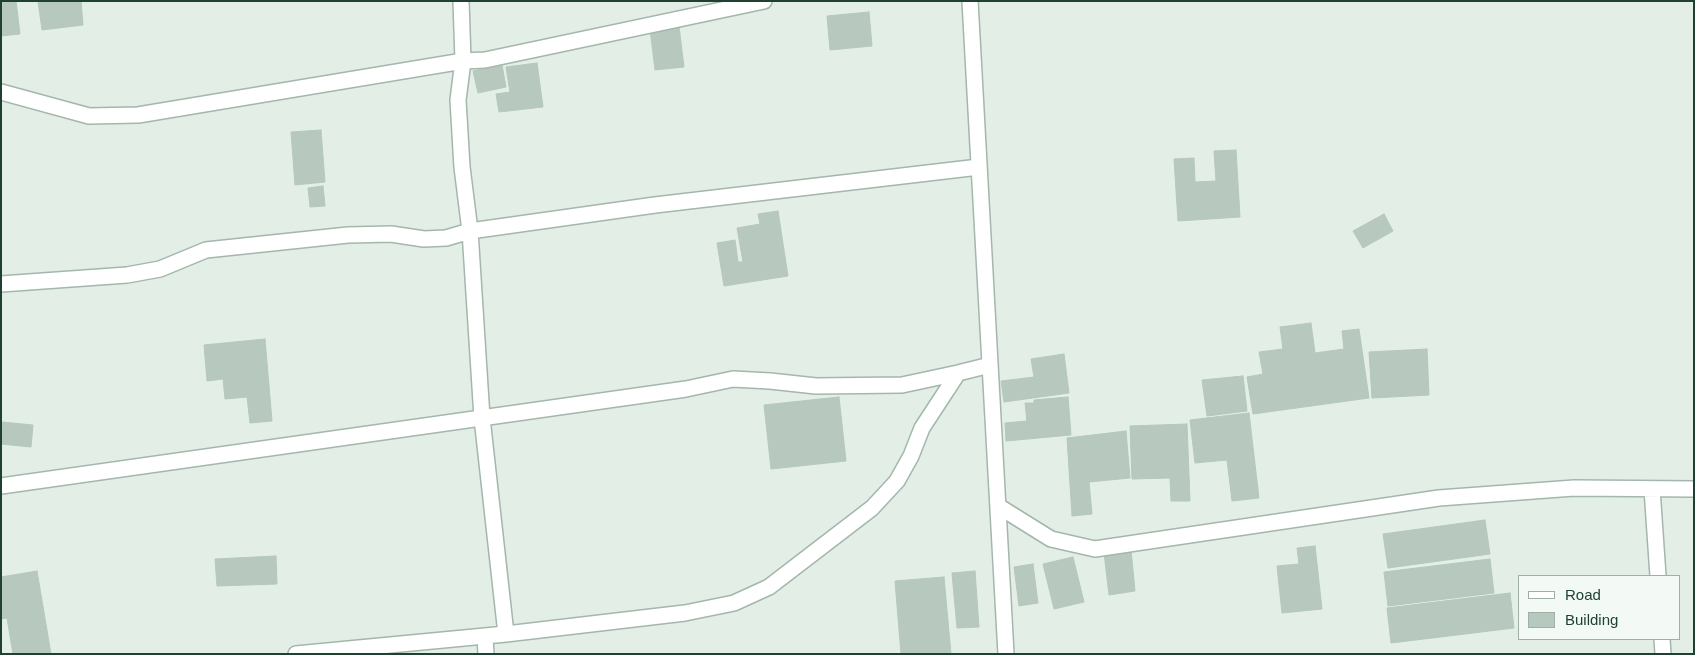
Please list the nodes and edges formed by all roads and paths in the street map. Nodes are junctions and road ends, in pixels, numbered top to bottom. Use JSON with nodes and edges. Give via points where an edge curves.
{"nodes":[{"id":1,"x":461,"y":1,"type":"edge"},
{"id":2,"x":764,"y":1,"type":"edge"},
{"id":3,"x":970,"y":1,"type":"edge"},
{"id":4,"x":463,"y":61,"type":"junction"},
{"id":5,"x":1,"y":92,"type":"edge"},
{"id":6,"x":979,"y":167,"type":"junction"},
{"id":7,"x":470,"y":231,"type":"junction"},
{"id":8,"x":1,"y":284,"type":"edge"},
{"id":9,"x":990,"y":365,"type":"junction"},
{"id":10,"x":958,"y":374,"type":"junction"},
{"id":11,"x":482,"y":418,"type":"junction"},
{"id":12,"x":1,"y":486,"type":"edge"},
{"id":13,"x":1652,"y":489,"type":"junction"},
{"id":14,"x":1694,"y":489,"type":"edge"},
{"id":15,"x":998,"y":506,"type":"junction"},
{"id":16,"x":1658,"y":575,"type":"edge"},
{"id":17,"x":506,"y":634,"type":"junction"},
{"id":18,"x":485,"y":636,"type":"junction"},
{"id":19,"x":1662,"y":640,"type":"edge"},
{"id":20,"x":296,"y":654,"type":"edge"},
{"id":21,"x":486,"y":654,"type":"edge"},
{"id":22,"x":1006,"y":654,"type":"edge"},
{"id":23,"x":1663,"y":654,"type":"edge"}],
"edges":[{"from":1,"to":4,"type":"street"},
{"from":2,"to":4,"type":"street","via":[[485,60]]},
{"from":3,"to":6,"type":"street"},
{"from":4,"to":5,"type":"street","via":[[138,115],[89,116]]},
{"from":4,"to":7,"type":"street","via":[[458,100]]},
{"from":6,"to":7,"type":"street"},
{"from":6,"to":9,"type":"street"},
{"from":7,"to":8,"type":"street","via":[[446,238],[424,239],[391,234],[348,234],[206,250],[160,269],[127,275]]},
{"from":7,"to":11,"type":"street"},
{"from":9,"to":10,"type":"street"},
{"from":9,"to":15,"type":"street"},
{"from":10,"to":11,"type":"street","via":[[902,384],[862,386],[733,379],[686,389]]},
{"from":10,"to":17,"type":"street","via":[[922,428],[897,481],[872,508],[769,587],[734,603],[685,613]]},
{"from":11,"to":12,"type":"street"},
{"from":11,"to":17,"type":"street"},
{"from":13,"to":14,"type":"street"},
{"from":13,"to":15,"type":"street","via":[[1574,488],[1439,498],[1095,549],[1051,539]]},
{"from":13,"to":16,"type":"street"},
{"from":15,"to":22,"type":"street"},
{"from":17,"to":18,"type":"street"},
{"from":18,"to":20,"type":"street"},
{"from":18,"to":21,"type":"street"},
{"from":19,"to":23,"type":"street"}]}
